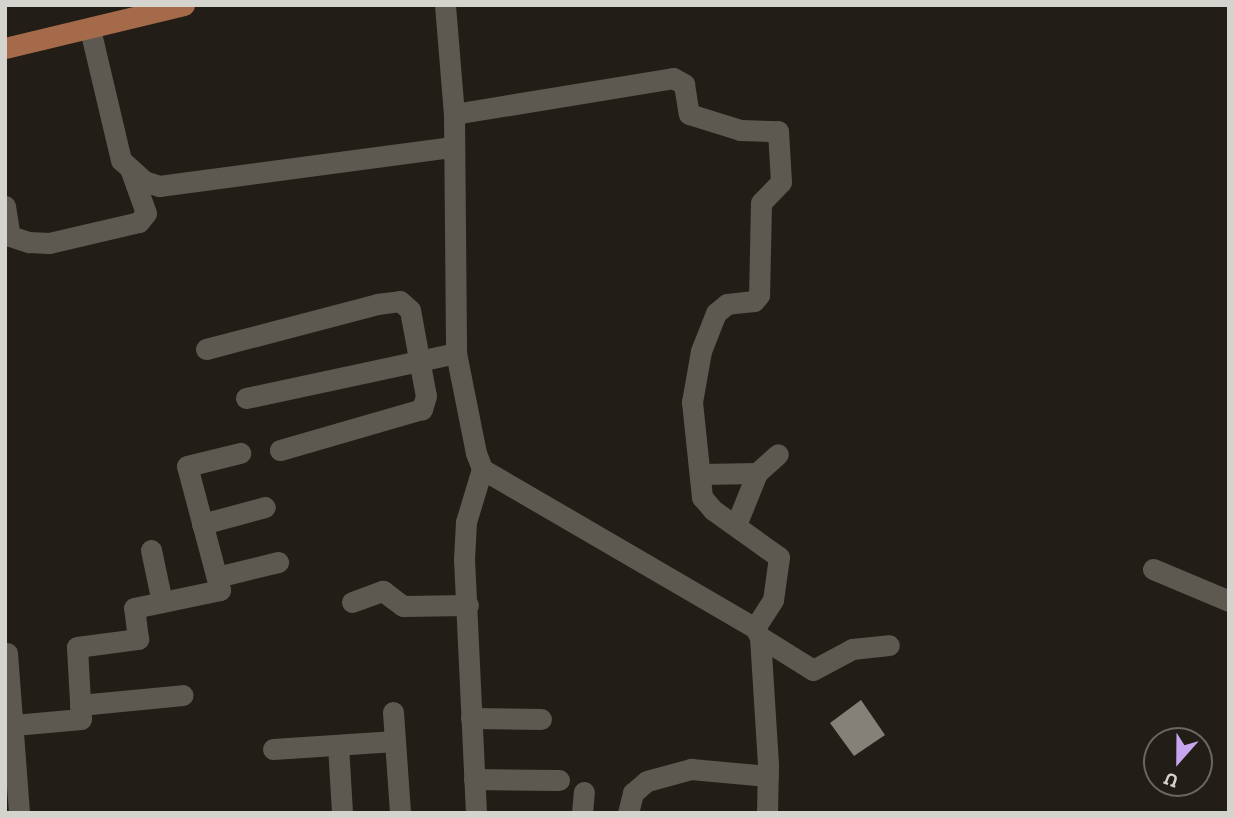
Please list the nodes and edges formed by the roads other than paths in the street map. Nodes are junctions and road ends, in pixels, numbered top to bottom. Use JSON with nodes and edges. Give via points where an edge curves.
{"nodes":[{"id":1,"x":184,"y":5,"type":"edge"},
{"id":2,"x":445,"y":5,"type":"edge"},
{"id":3,"x":140,"y":12,"type":"edge"},
{"id":4,"x":90,"y":29,"type":"junction"},
{"id":5,"x":5,"y":48,"type":"edge"},
{"id":6,"x":454,"y":114,"type":"junction"},
{"id":7,"x":452,"y":147,"type":"junction"},
{"id":8,"x":131,"y":171,"type":"junction"},
{"id":9,"x":5,"y":206,"type":"edge"},
{"id":10,"x":206,"y":349,"type":"dead end"},
{"id":11,"x":456,"y":353,"type":"junction"},
{"id":12,"x":420,"y":361,"type":"junction"},
{"id":13,"x":246,"y":398,"type":"dead end"},
{"id":14,"x":280,"y":450,"type":"dead end"},
{"id":15,"x":240,"y":453,"type":"dead end"},
{"id":16,"x":778,"y":454,"type":"dead end"},
{"id":17,"x":482,"y":469,"type":"junction"},
{"id":18,"x":757,"y":473,"type":"junction"},
{"id":19,"x":701,"y":474,"type":"junction"},
{"id":20,"x":265,"y":508,"type":"dead end"},
{"id":21,"x":202,"y":524,"type":"junction"},
{"id":22,"x":736,"y":525,"type":"junction"},
{"id":23,"x":152,"y":550,"type":"dead end"},
{"id":24,"x":278,"y":562,"type":"dead end"},
{"id":25,"x":1153,"y":569,"type":"dead end"},
{"id":26,"x":216,"y":577,"type":"junction"},
{"id":27,"x":1229,"y":601,"type":"edge"},
{"id":28,"x":162,"y":602,"type":"junction"},
{"id":29,"x":352,"y":602,"type":"dead end"},
{"id":30,"x":468,"y":605,"type":"junction"},
{"id":31,"x":757,"y":633,"type":"junction"},
{"id":32,"x":889,"y":645,"type":"dead end"},
{"id":33,"x":7,"y":653,"type":"dead end"},
{"id":34,"x":183,"y":695,"type":"dead end"},
{"id":35,"x":80,"y":705,"type":"junction"},
{"id":36,"x":393,"y":712,"type":"dead end"},
{"id":37,"x":471,"y":718,"type":"junction"},
{"id":38,"x":541,"y":719,"type":"dead end"},
{"id":39,"x":9,"y":728,"type":"edge"},
{"id":40,"x":395,"y":741,"type":"junction"},
{"id":41,"x":338,"y":745,"type":"junction"},
{"id":42,"x":273,"y":749,"type":"dead end"},
{"id":43,"x":768,"y":776,"type":"junction"},
{"id":44,"x":474,"y":779,"type":"junction"},
{"id":45,"x":559,"y":780,"type":"dead end"},
{"id":46,"x":10,"y":810,"type":"edge"},
{"id":47,"x":342,"y":813,"type":"edge"},
{"id":48,"x":400,"y":813,"type":"edge"},
{"id":49,"x":476,"y":813,"type":"edge"},
{"id":50,"x":628,"y":813,"type":"edge"},
{"id":51,"x":767,"y":813,"type":"edge"}],
"edges":[{"from":1,"to":3,"type":"main road"},
{"from":2,"to":6,"type":"street"},
{"from":3,"to":4,"type":"main road"},
{"from":4,"to":5,"type":"main road"},
{"from":4,"to":8,"type":"street","via":[[121,160]]},
{"from":6,"to":7,"type":"street"},
{"from":6,"to":19,"type":"street","via":[[673,78],[684,85],[689,114],[740,130],[778,131],[781,182],[761,203],[759,295],[754,301],[721,307],[701,351],[692,402]]},
{"from":7,"to":8,"type":"street","via":[[174,186],[159,186]]},
{"from":7,"to":11,"type":"street"},
{"from":8,"to":9,"type":"street","via":[[146,213],[139,222],[49,243],[29,243],[10,236]]},
{"from":10,"to":12,"type":"street","via":[[400,301],[411,310]]},
{"from":11,"to":12,"type":"street"},
{"from":11,"to":17,"type":"street","via":[[469,433]]},
{"from":12,"to":13,"type":"street"},
{"from":12,"to":14,"type":"street","via":[[426,396],[422,409]]},
{"from":15,"to":21,"type":"street","via":[[187,466]]},
{"from":16,"to":18,"type":"street"},
{"from":17,"to":30,"type":"street","via":[[466,522]]},
{"from":17,"to":31,"type":"street"},
{"from":18,"to":19,"type":"street"},
{"from":18,"to":22,"type":"street"},
{"from":19,"to":22,"type":"street","via":[[705,503]]},
{"from":20,"to":21,"type":"street"},
{"from":21,"to":26,"type":"street"},
{"from":22,"to":31,"type":"street","via":[[773,550],[781,565],[773,600]]},
{"from":23,"to":28,"type":"street"},
{"from":24,"to":26,"type":"street"},
{"from":25,"to":27,"type":"street"},
{"from":26,"to":28,"type":"street","via":[[220,590]]},
{"from":28,"to":35,"type":"street","via":[[134,608],[138,639],[77,647]]},
{"from":29,"to":30,"type":"street","via":[[383,591],[403,606]]},
{"from":30,"to":37,"type":"street"},
{"from":31,"to":32,"type":"street","via":[[813,670],[852,649]]},
{"from":31,"to":43,"type":"street"},
{"from":33,"to":39,"type":"street"},
{"from":34,"to":35,"type":"street"},
{"from":35,"to":39,"type":"street","via":[[80,719]]},
{"from":36,"to":40,"type":"street"},
{"from":37,"to":38,"type":"street"},
{"from":37,"to":44,"type":"street"},
{"from":39,"to":46,"type":"street"},
{"from":40,"to":41,"type":"street"},
{"from":40,"to":48,"type":"street"},
{"from":41,"to":42,"type":"street"},
{"from":41,"to":47,"type":"street"},
{"from":43,"to":50,"type":"street","via":[[691,769],[647,781],[633,793]]},
{"from":43,"to":51,"type":"street"},
{"from":44,"to":45,"type":"street"},
{"from":44,"to":49,"type":"street"}]}
